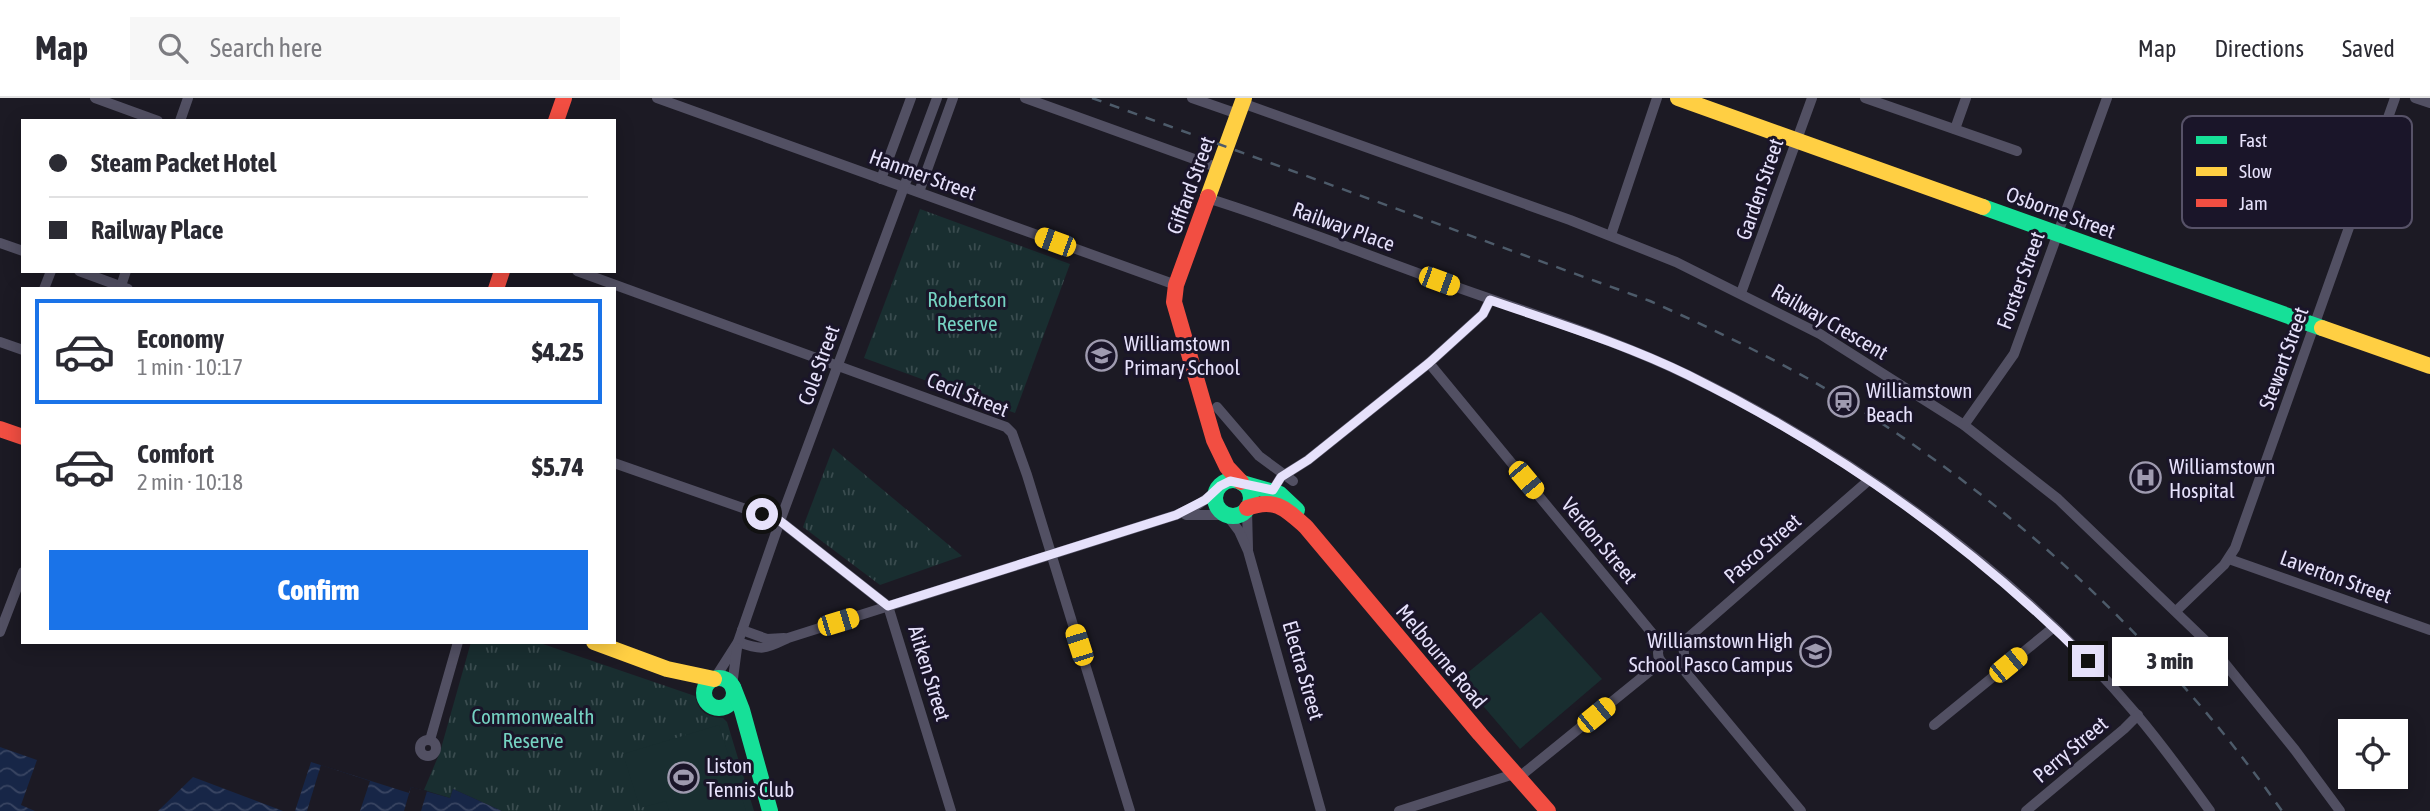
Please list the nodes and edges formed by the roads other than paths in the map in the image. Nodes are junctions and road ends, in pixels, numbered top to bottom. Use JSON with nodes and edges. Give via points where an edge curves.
{"nodes":[{"id":1,"x":95,"y":98,"type":"edge"},
{"id":2,"x":188,"y":98,"type":"edge"},
{"id":3,"x":564,"y":98,"type":"edge"},
{"id":4,"x":657,"y":98,"type":"edge"},
{"id":5,"x":911,"y":98,"type":"edge"},
{"id":6,"x":937,"y":98,"type":"edge"},
{"id":7,"x":953,"y":98,"type":"edge"},
{"id":8,"x":1025,"y":98,"type":"edge"},
{"id":9,"x":1192,"y":98,"type":"edge"},
{"id":10,"x":1657,"y":98,"type":"edge"},
{"id":11,"x":1678,"y":98,"type":"edge"},
{"id":12,"x":1812,"y":98,"type":"edge"},
{"id":13,"x":1865,"y":98,"type":"edge"},
{"id":14,"x":1966,"y":98,"type":"edge"},
{"id":15,"x":2106,"y":98,"type":"edge"},
{"id":16,"x":2395,"y":98,"type":"edge"},
{"id":17,"x":2415,"y":98,"type":"edge"},
{"id":18,"x":2430,"y":103,"type":"edge"},
{"id":19,"x":1241,"y":105,"type":"edge"},
{"id":20,"x":2389,"y":116,"type":"edge"},
{"id":21,"x":153,"y":119,"type":"edge"},
{"id":22,"x":181,"y":119,"type":"edge"},
{"id":23,"x":557,"y":119,"type":"edge"},
{"id":24,"x":1955,"y":129,"type":"junction"},
{"id":25,"x":1797,"y":141,"type":"junction"},
{"id":26,"x":2017,"y":151,"type":"dead end"},
{"id":27,"x":1219,"y":168,"type":"junction"},
{"id":28,"x":881,"y":179,"type":"junction"},
{"id":29,"x":904,"y":187,"type":"junction"},
{"id":30,"x":919,"y":192,"type":"junction"},
{"id":31,"x":1207,"y":198,"type":"junction"},
{"id":32,"x":2349,"y":228,"type":"edge"},
{"id":33,"x":2058,"y":233,"type":"junction"},
{"id":34,"x":1611,"y":235,"type":"junction"},
{"id":35,"x":0,"y":243,"type":"edge"},
{"id":36,"x":21,"y":250,"type":"edge"},
{"id":37,"x":84,"y":273,"type":"edge"},
{"id":38,"x":583,"y":273,"type":"edge"},
{"id":39,"x":1176,"y":285,"type":"junction"},
{"id":40,"x":120,"y":287,"type":"edge"},
{"id":41,"x":1741,"y":293,"type":"junction"},
{"id":42,"x":1490,"y":300,"type":"junction"},
{"id":43,"x":2315,"y":325,"type":"junction"},
{"id":44,"x":0,"y":342,"type":"edge"},
{"id":45,"x":21,"y":349,"type":"edge"},
{"id":46,"x":1429,"y":363,"type":"junction"},
{"id":47,"x":839,"y":365,"type":"junction"},
{"id":48,"x":2430,"y":366,"type":"edge"},
{"id":49,"x":1217,"y":407,"type":"dead end"},
{"id":50,"x":1964,"y":425,"type":"junction"},
{"id":51,"x":0,"y":429,"type":"edge"},
{"id":52,"x":21,"y":436,"type":"edge"},
{"id":53,"x":1214,"y":440,"type":"junction"},
{"id":54,"x":616,"y":464,"type":"edge"},
{"id":55,"x":1869,"y":480,"type":"junction"},
{"id":56,"x":1241,"y":483,"type":"junction"},
{"id":57,"x":1283,"y":489,"type":"junction"},
{"id":58,"x":1216,"y":491,"type":"junction"},
{"id":59,"x":1247,"y":509,"type":"junction"},
{"id":60,"x":1176,"y":515,"type":"junction"},
{"id":61,"x":1226,"y":515,"type":"junction"},
{"id":62,"x":780,"y":521,"type":"junction"},
{"id":63,"x":1248,"y":551,"type":"junction"},
{"id":64,"x":1050,"y":555,"type":"junction"},
{"id":65,"x":2229,"y":559,"type":"junction"},
{"id":66,"x":21,"y":577,"type":"edge"},
{"id":67,"x":888,"y":606,"type":"junction"},
{"id":68,"x":2176,"y":611,"type":"junction"},
{"id":69,"x":2054,"y":627,"type":"junction"},
{"id":70,"x":743,"y":630,"type":"junction"},
{"id":71,"x":2430,"y":630,"type":"edge"},
{"id":72,"x":0,"y":632,"type":"edge"},
{"id":73,"x":788,"y":638,"type":"junction"},
{"id":74,"x":457,"y":644,"type":"edge"},
{"id":75,"x":599,"y":644,"type":"edge"},
{"id":76,"x":738,"y":644,"type":"junction"},
{"id":77,"x":1661,"y":644,"type":"junction"},
{"id":78,"x":1681,"y":644,"type":"junction"},
{"id":79,"x":1661,"y":662,"type":"junction"},
{"id":80,"x":1679,"y":664,"type":"junction"},
{"id":81,"x":667,"y":669,"type":"junction"},
{"id":82,"x":714,"y":678,"type":"junction"},
{"id":83,"x":732,"y":686,"type":"junction"},
{"id":84,"x":710,"y":703,"type":"junction"},
{"id":85,"x":2138,"y":715,"type":"junction"},
{"id":86,"x":1934,"y":725,"type":"dead end"},
{"id":87,"x":430,"y":740,"type":"dead end"},
{"id":88,"x":750,"y":743,"type":"junction"},
{"id":89,"x":1516,"y":776,"type":"junction"},
{"id":90,"x":1322,"y":808,"type":"edge"},
{"id":91,"x":1543,"y":809,"type":"edge"},
{"id":92,"x":947,"y":810,"type":"edge"},
{"id":93,"x":770,"y":811,"type":"edge"},
{"id":94,"x":1130,"y":811,"type":"edge"},
{"id":95,"x":1399,"y":811,"type":"edge"},
{"id":96,"x":1801,"y":811,"type":"edge"},
{"id":97,"x":2026,"y":811,"type":"edge"},
{"id":98,"x":2210,"y":811,"type":"edge"},
{"id":99,"x":2340,"y":811,"type":"edge"}],
"edges":[{"from":1,"to":21,"type":"street"},
{"from":2,"to":22,"type":"street"},
{"from":3,"to":23,"type":"street"},
{"from":4,"to":28,"type":"street","name":"Hanmer Street"},
{"from":5,"to":28,"type":"street"},
{"from":6,"to":29,"type":"street","name":"Cole Street"},
{"from":7,"to":30,"type":"street"},
{"from":8,"to":27,"type":"street"},
{"from":9,"to":19,"type":"street","name":"Railway Crescent"},
{"from":10,"to":34,"type":"street"},
{"from":11,"to":25,"type":"street","name":"Osborne Street"},
{"from":12,"to":25,"type":"street","name":"Garden Street"},
{"from":13,"to":24,"type":"street"},
{"from":14,"to":24,"type":"street"},
{"from":15,"to":33,"type":"street","name":"Forster Street"},
{"from":16,"to":20,"type":"street","name":"Stewart Street"},
{"from":17,"to":18,"type":"street"},
{"from":19,"to":27,"type":"street","name":"Giffard Street"},
{"from":19,"to":34,"type":"street","name":"Railway Crescent"},
{"from":24,"to":26,"type":"street"},
{"from":25,"to":33,"type":"street","name":"Osborne Street"},
{"from":25,"to":41,"type":"street","name":"Garden Street"},
{"from":27,"to":31,"type":"street","name":"Giffard Street"},
{"from":28,"to":29,"type":"street","name":"Hanmer Street"},
{"from":29,"to":30,"type":"street","name":"Hanmer Street"},
{"from":29,"to":47,"type":"street","name":"Cole Street"},
{"from":30,"to":39,"type":"street","name":"Hanmer Street"},
{"from":31,"to":39,"type":"street","name":"Giffard Street"},
{"from":31,"to":42,"type":"street","name":"Railway Place"},
{"from":32,"to":43,"type":"street","name":"Stewart Street"},
{"from":33,"to":43,"type":"street","name":"Osborne Street"},
{"from":33,"to":50,"type":"street","name":"Forster Street","via":[[2014,354]]},
{"from":34,"to":41,"type":"street","name":"Railway Crescent"},
{"from":35,"to":36,"type":"street"},
{"from":37,"to":40,"type":"street"},
{"from":38,"to":47,"type":"street","name":"Cecil Street"},
{"from":39,"to":53,"type":"street","via":[[1179,326]]},
{"from":41,"to":50,"type":"street","name":"Railway Crescent","via":[[1820,334]]},
{"from":42,"to":46,"type":"street","via":[[1483,314]]},
{"from":42,"to":55,"type":"street","name":"Railway Place","via":[[1687,374],[1768,417]]},
{"from":43,"to":48,"type":"street","name":"Osborne Street"},
{"from":43,"to":65,"type":"street","name":"Stewart Street"},
{"from":44,"to":45,"type":"street"},
{"from":46,"to":57,"type":"street","via":[[1308,460]]},
{"from":46,"to":77,"type":"street","name":"Verdon Street"},
{"from":47,"to":62,"type":"street","name":"Cole Street"},
{"from":47,"to":64,"type":"street","name":"Cecil Street","via":[[1006,427],[1027,475]]},
{"from":49,"to":57,"type":"street","name":"Melbourne Road"},
{"from":50,"to":68,"type":"street","name":"Railway Crescent","via":[[2058,499]]},
{"from":51,"to":52,"type":"street"},
{"from":53,"to":56,"type":"street"},
{"from":53,"to":58,"type":"street"},
{"from":54,"to":62,"type":"street","name":"Aitken Street"},
{"from":55,"to":69,"type":"street","name":"Railway Place","via":[[1989,570]]},
{"from":55,"to":78,"type":"street","name":"Pasco Street"},
{"from":56,"to":57,"type":"street"},
{"from":56,"to":58,"type":"street","via":[[1227,481]]},
{"from":56,"to":59,"type":"street","via":[[1250,496]]},
{"from":57,"to":59,"type":"street"},
{"from":57,"to":89,"type":"street","name":"Melbourne Road","via":[[1306,527]]},
{"from":58,"to":60,"type":"street"},
{"from":58,"to":61,"type":"street","via":[[1216,504]]},
{"from":59,"to":61,"type":"street","via":[[1239,515]]},
{"from":59,"to":63,"type":"street","name":"Electra Street"},
{"from":60,"to":61,"type":"street"},
{"from":60,"to":64,"type":"street"},
{"from":61,"to":63,"type":"street","name":"Electra Street"},
{"from":62,"to":67,"type":"street","name":"Aitken Street"},
{"from":62,"to":70,"type":"street","name":"Cole Street"},
{"from":63,"to":90,"type":"street","name":"Electra Street"},
{"from":64,"to":67,"type":"street"},
{"from":64,"to":94,"type":"street","name":"Cecil Street"},
{"from":65,"to":68,"type":"street","name":"Stewart Street"},
{"from":65,"to":71,"type":"street","name":"Laverton Street"},
{"from":66,"to":72,"type":"street"},
{"from":67,"to":73,"type":"street"},
{"from":67,"to":92,"type":"street","name":"Aitken Street"},
{"from":68,"to":99,"type":"street","name":"Railway Crescent","via":[[2231,670]]},
{"from":69,"to":85,"type":"street","name":"Railway Place"},
{"from":69,"to":86,"type":"street"},
{"from":70,"to":73,"type":"street","via":[[767,639]]},
{"from":70,"to":76,"type":"street","name":"Cole Street"},
{"from":73,"to":76,"type":"street","via":[[763,649]]},
{"from":74,"to":87,"type":"street"},
{"from":75,"to":81,"type":"street"},
{"from":76,"to":82,"type":"street","name":"Cole Street"},
{"from":76,"to":83,"type":"street","name":"Cole Street"},
{"from":77,"to":78,"type":"street","via":[[1670,640]]},
{"from":77,"to":79,"type":"street","via":[[1657,653]]},
{"from":78,"to":80,"type":"street","via":[[1684,656]]},
{"from":79,"to":80,"type":"street"},
{"from":79,"to":89,"type":"street"},
{"from":80,"to":96,"type":"street"},
{"from":81,"to":82,"type":"street"},
{"from":81,"to":84,"type":"street","via":[[692,683]]},
{"from":82,"to":83,"type":"street","via":[[725,679]]},
{"from":82,"to":84,"type":"street","via":[[704,688]]},
{"from":83,"to":84,"type":"street","via":[[730,703],[722,708]]},
{"from":83,"to":88,"type":"street"},
{"from":84,"to":88,"type":"street","via":[[738,723]]},
{"from":85,"to":97,"type":"street","name":"Perry Street"},
{"from":85,"to":98,"type":"street","name":"Railway Place"},
{"from":88,"to":93,"type":"street"},
{"from":89,"to":91,"type":"street","name":"Melbourne Road"},
{"from":89,"to":95,"type":"street"}]}
